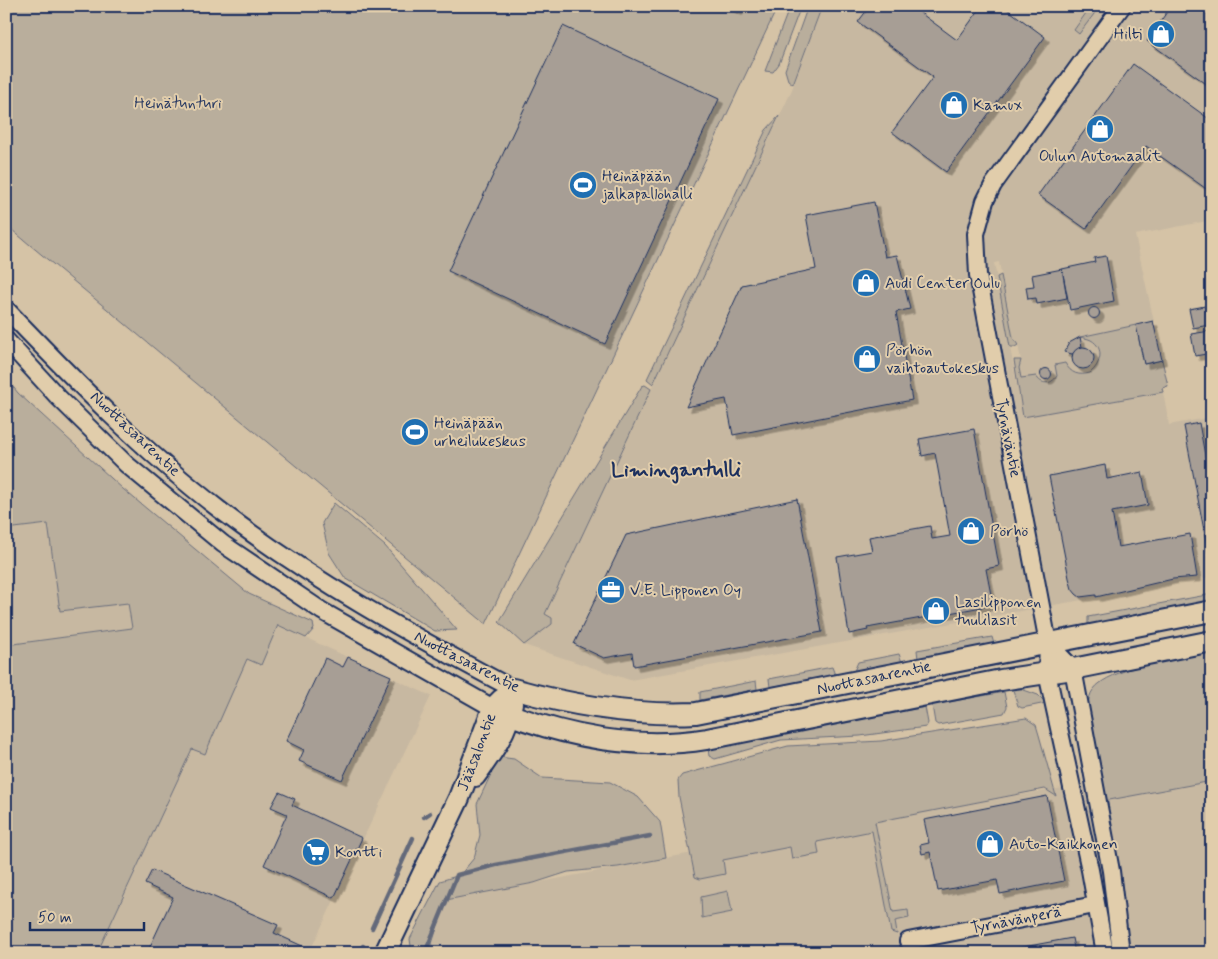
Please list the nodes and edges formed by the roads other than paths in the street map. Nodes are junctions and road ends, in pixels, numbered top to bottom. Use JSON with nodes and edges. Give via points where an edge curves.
{"nodes":[{"id":1,"x":1122,"y":6,"type":"edge"},
{"id":2,"x":6,"y":309,"type":"edge"},
{"id":3,"x":6,"y":340,"type":"edge"},
{"id":4,"x":1212,"y":611,"type":"edge"},
{"id":5,"x":1212,"y":641,"type":"edge"},
{"id":6,"x":1048,"y":643,"type":"junction"},
{"id":7,"x":1073,"y":669,"type":"junction"},
{"id":8,"x":1047,"y":672,"type":"junction"},
{"id":9,"x":513,"y":689,"type":"junction"},
{"id":10,"x":502,"y":711,"type":"junction"},
{"id":11,"x":1095,"y":905,"type":"junction"},
{"id":12,"x":908,"y":941,"type":"dead end"},
{"id":13,"x":385,"y":953,"type":"edge"},
{"id":14,"x":1104,"y":953,"type":"edge"},
{"id":15,"x":1121,"y":953,"type":"edge"}],
"edges":[{"from":1,"to":6,"type":"street","name":"Tyrnäväntie","via":[[993,185],[976,234],[978,276]]},
{"from":2,"to":9,"type":"street","name":"Nuottasaarentie","via":[[140,442],[219,510],[288,560]]},
{"from":3,"to":10,"type":"street","name":"Nuottasaarentie","via":[[126,464],[223,544],[322,611]]},
{"from":4,"to":6,"type":"main road","name":"Nuottasaarentie"},
{"from":5,"to":7,"type":"main road","name":"Nuottasaarentie"},
{"from":6,"to":7,"type":"street"},
{"from":6,"to":8,"type":"street","name":"Tyrnäväntie"},
{"from":6,"to":9,"type":"main road","name":"Nuottasaarentie","via":[[696,713],[600,709]]},
{"from":7,"to":8,"type":"main road","name":"Nuottasaarentie"},
{"from":7,"to":15,"type":"street","via":[[1111,871]]},
{"from":8,"to":10,"type":"main road","name":"Nuottasaarentie","via":[[668,744],[634,744],[560,732]]},
{"from":8,"to":11,"type":"street","name":"Tyrnäväntie"},
{"from":9,"to":10,"type":"main road","name":"Jääsalontie"},
{"from":10,"to":13,"type":"main road","name":"Jääsalontie"},
{"from":11,"to":12,"type":"street","name":"Tyrnävänperä"},
{"from":11,"to":14,"type":"street","name":"Tyrnäväntie"}]}
